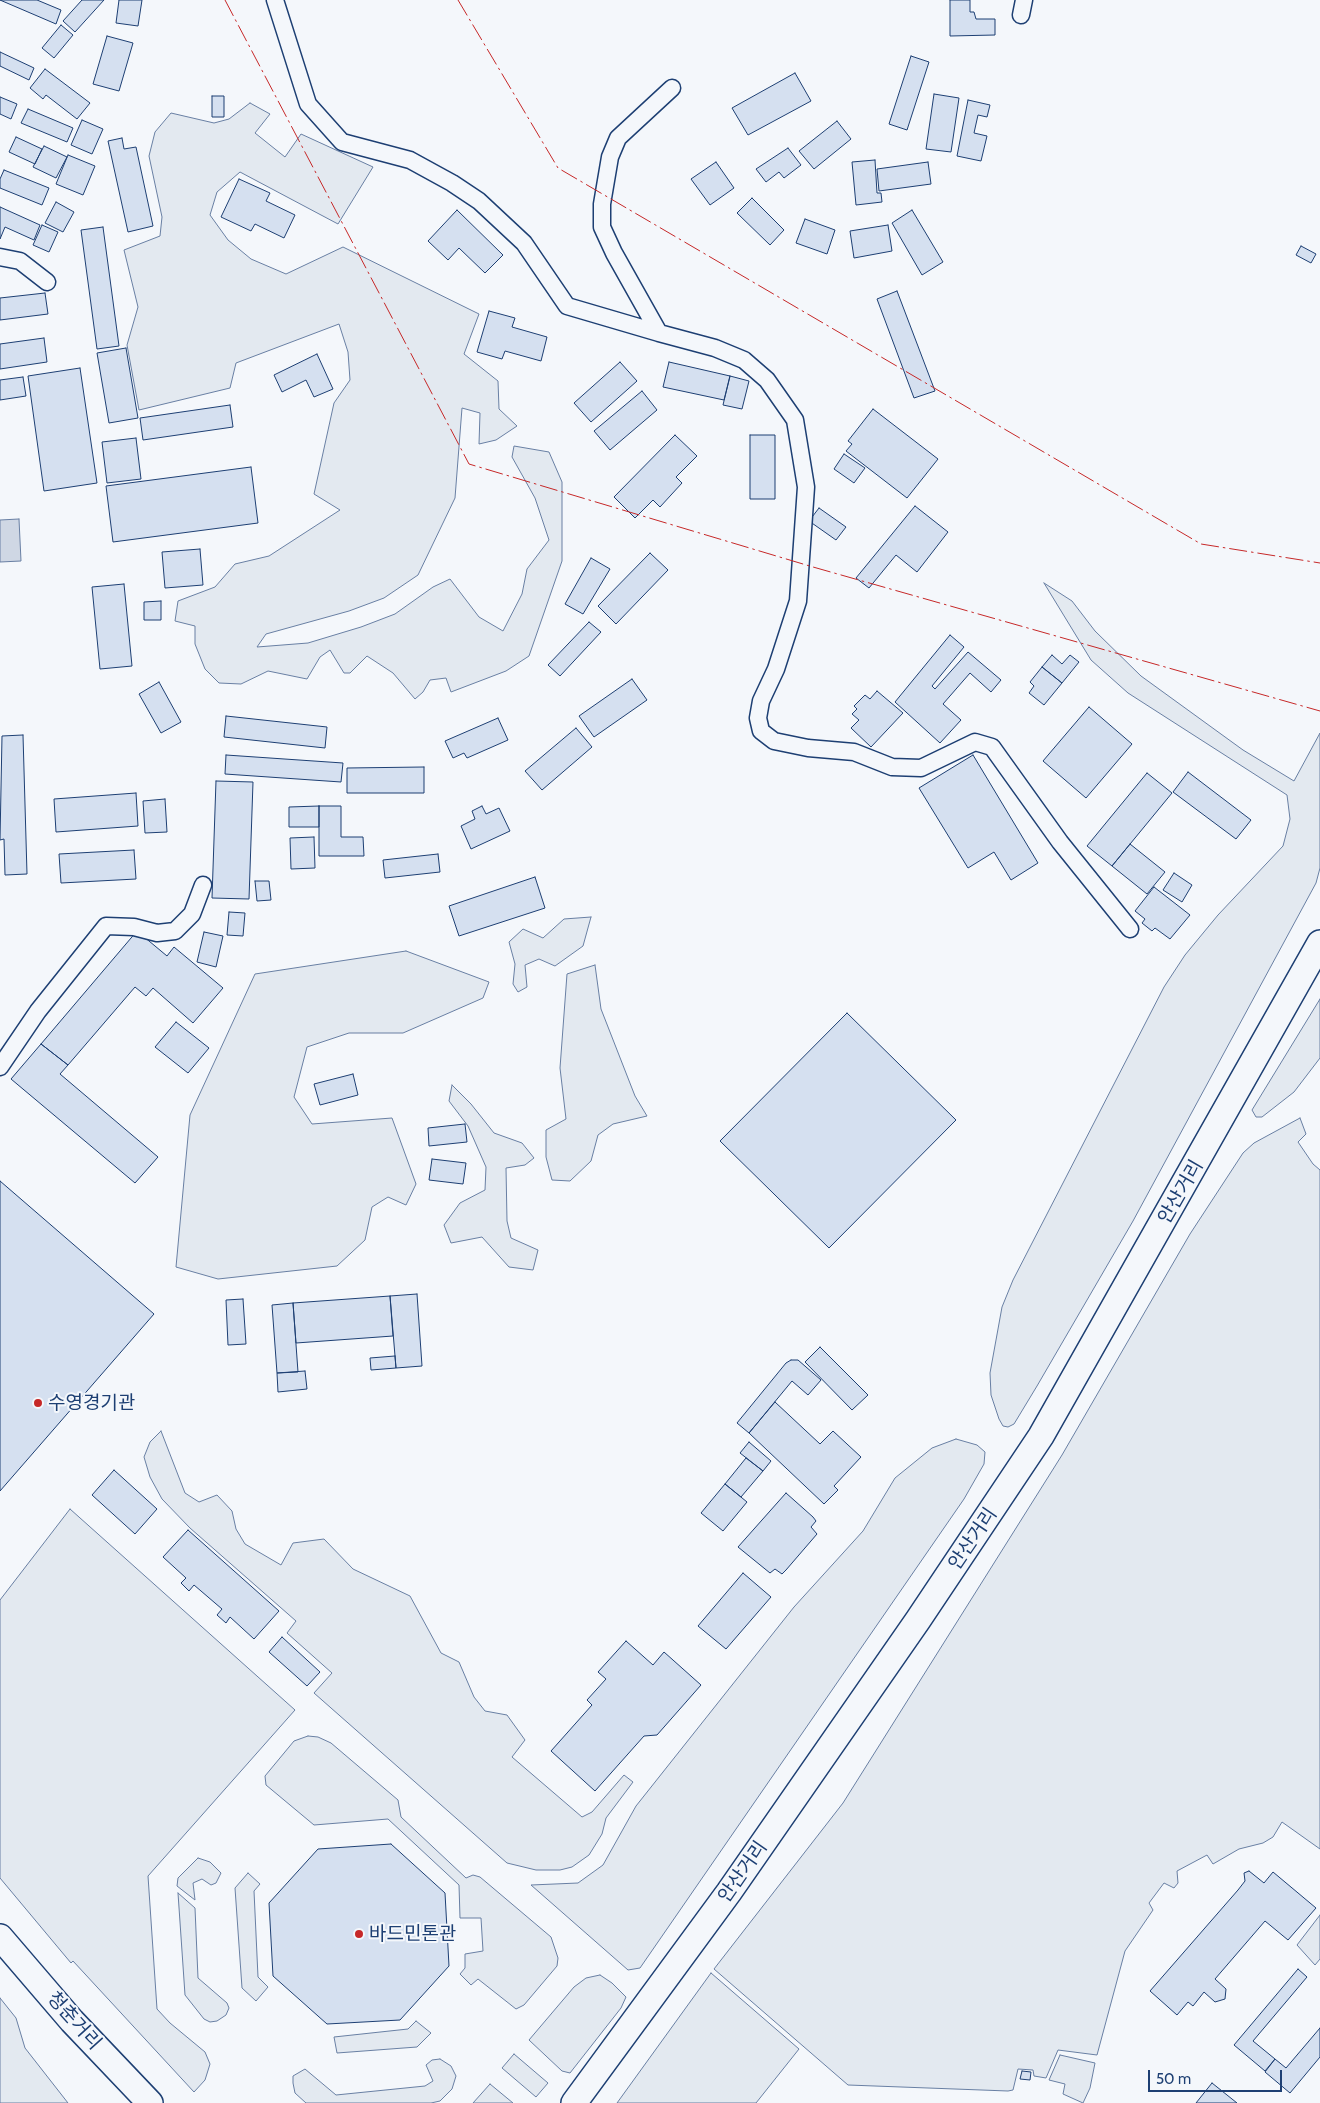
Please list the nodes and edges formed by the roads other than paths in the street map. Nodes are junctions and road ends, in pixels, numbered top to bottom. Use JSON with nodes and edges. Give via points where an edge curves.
{"nodes":[{"id":1,"x":275,"y":0,"type":"edge"},
{"id":2,"x":672,"y":88,"type":"dead end"},
{"id":3,"x":0,"y":257,"type":"edge"},
{"id":4,"x":47,"y":282,"type":"dead end"},
{"id":5,"x":659,"y":332,"type":"junction"},
{"id":6,"x":203,"y":885,"type":"dead end"},
{"id":7,"x":1130,"y":929,"type":"dead end"},
{"id":8,"x":1320,"y":943,"type":"edge"},
{"id":9,"x":0,"y":1067,"type":"edge"},
{"id":10,"x":0,"y":1937,"type":"edge"},
{"id":11,"x":150,"y":2103,"type":"edge"},
{"id":12,"x":574,"y":2103,"type":"edge"}],
"edges":[{"from":1,"to":5,"type":"street","via":[[308,104],[342,142],[410,160],[479,201],[524,243],[567,306]]},
{"from":2,"to":5,"type":"street","via":[[618,138],[610,157],[602,204],[602,227]]},
{"from":3,"to":4,"type":"street","via":[[20,261]]},
{"from":5,"to":7,"type":"street","via":[[744,360],[767,380],[795,420],[806,487],[798,601],[779,662],[761,701],[758,718],[761,731],[774,741],[854,752],[892,767],[921,768],[976,742],[992,747],[1060,842]]},
{"from":6,"to":9,"type":"street","via":[[192,914],[175,931],[157,933],[134,927],[106,926],[38,1011]]},
{"from":8,"to":12,"type":"main road","name":"안산거리","via":[[1042,1436],[729,1892]]},
{"from":10,"to":11,"type":"main road","name":"청춘거리","via":[[72,2021]]}]}
